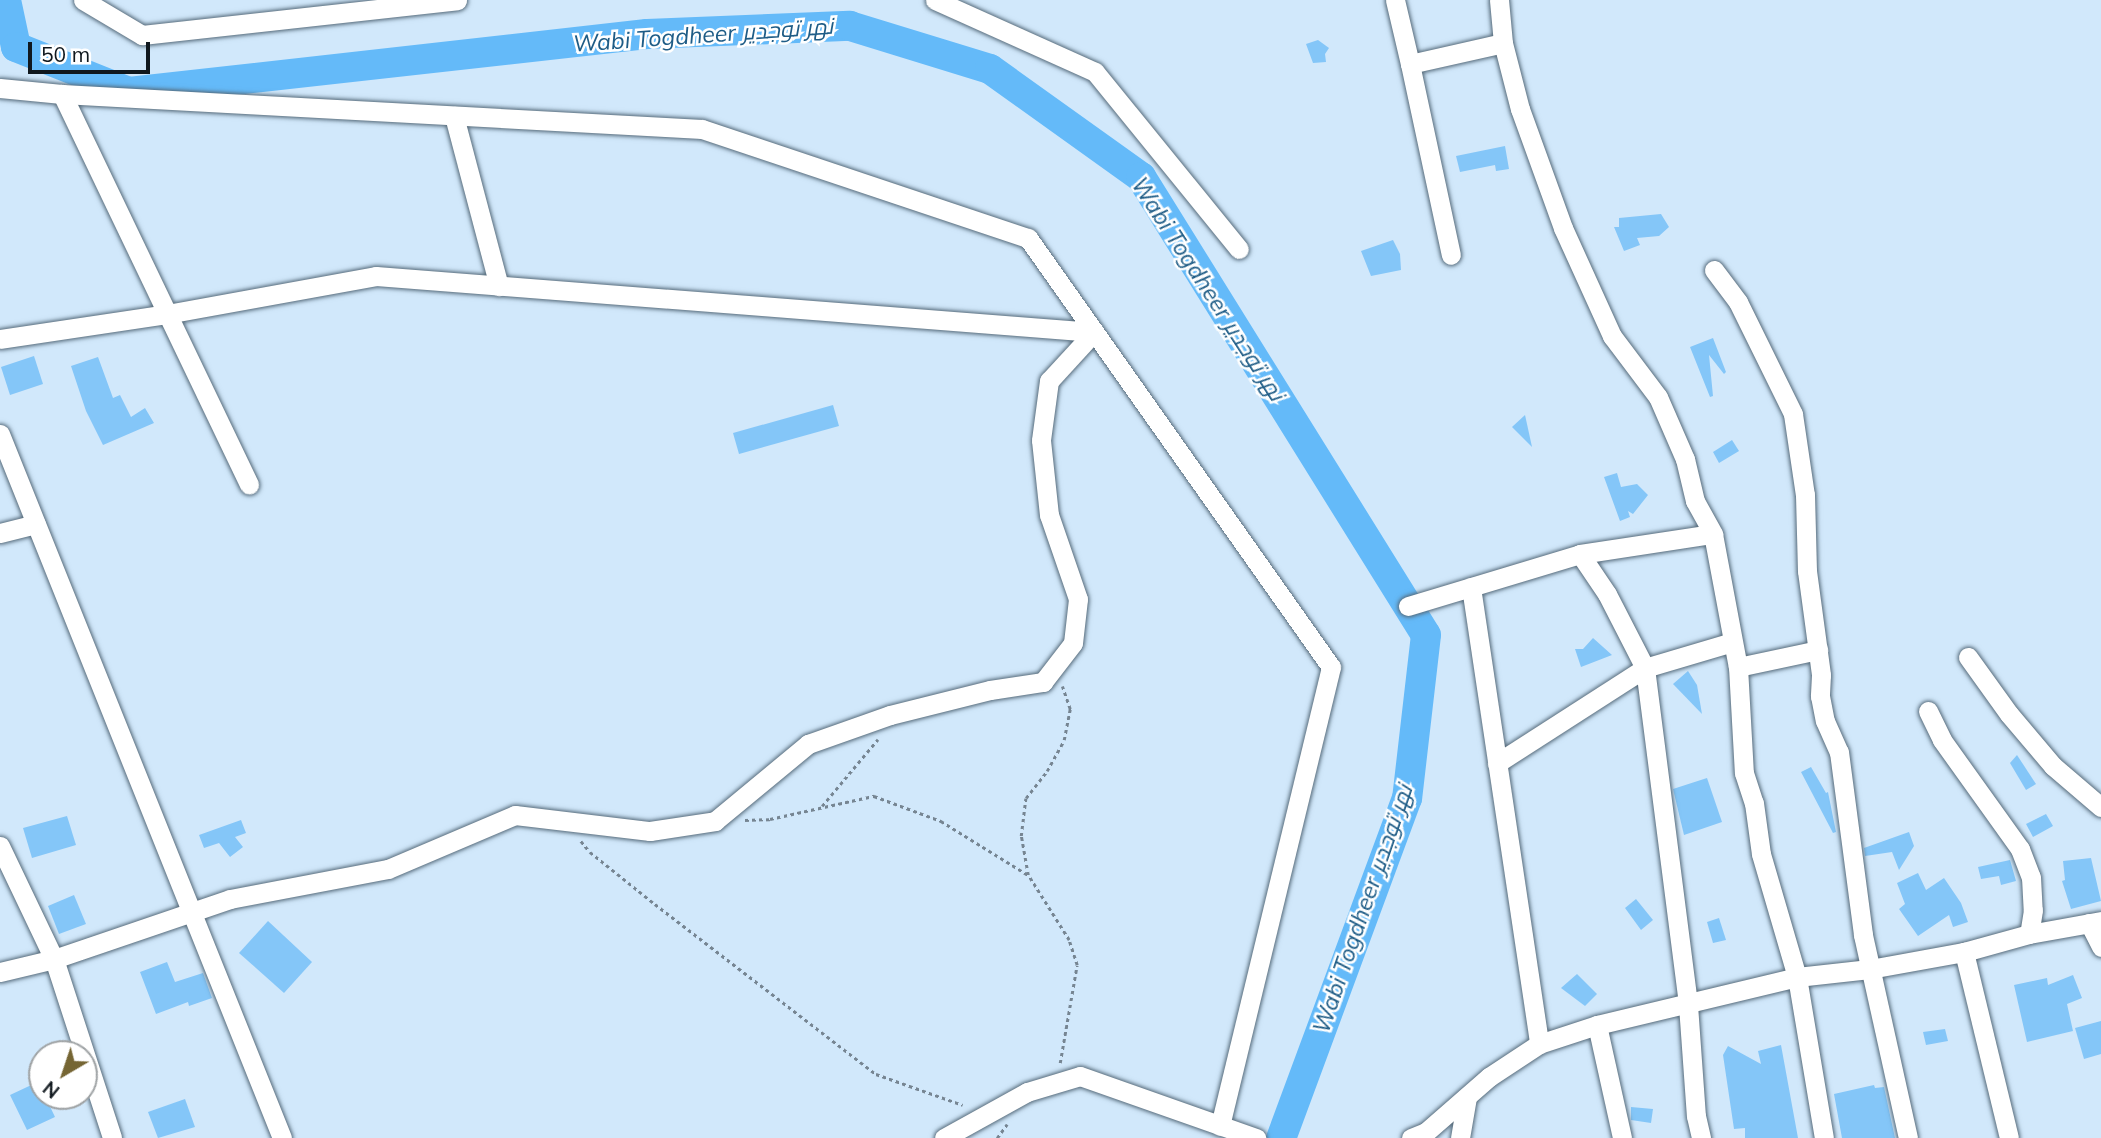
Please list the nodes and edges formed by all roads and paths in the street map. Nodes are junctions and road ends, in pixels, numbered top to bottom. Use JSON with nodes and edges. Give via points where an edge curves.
{"nodes":[{"id":1,"x":83,"y":0,"type":"edge"},
{"id":2,"x":457,"y":0,"type":"edge"},
{"id":3,"x":935,"y":0,"type":"edge"},
{"id":4,"x":1395,"y":0,"type":"edge"},
{"id":5,"x":1499,"y":0,"type":"edge"},
{"id":6,"x":1503,"y":43,"type":"junction"},
{"id":7,"x":1410,"y":64,"type":"junction"},
{"id":8,"x":0,"y":88,"type":"edge"},
{"id":9,"x":62,"y":94,"type":"junction"},
{"id":10,"x":454,"y":116,"type":"junction"},
{"id":11,"x":1239,"y":249,"type":"dead end"},
{"id":12,"x":1451,"y":255,"type":"dead end"},
{"id":13,"x":1714,"y":270,"type":"dead end"},
{"id":14,"x":499,"y":286,"type":"junction"},
{"id":15,"x":167,"y":314,"type":"junction"},
{"id":16,"x":1094,"y":332,"type":"junction"},
{"id":17,"x":0,"y":340,"type":"edge"},
{"id":18,"x":0,"y":434,"type":"edge"},
{"id":19,"x":249,"y":485,"type":"dead end"},
{"id":20,"x":36,"y":524,"type":"junction"},
{"id":21,"x":0,"y":533,"type":"edge"},
{"id":22,"x":1713,"y":534,"type":"junction"},
{"id":23,"x":1580,"y":554,"type":"junction"},
{"id":24,"x":1471,"y":587,"type":"junction"},
{"id":25,"x":1408,"y":606,"type":"dead end"},
{"id":26,"x":1732,"y":642,"type":"junction"},
{"id":27,"x":1818,"y":650,"type":"junction"},
{"id":28,"x":1968,"y":657,"type":"dead end"},
{"id":29,"x":1055,"y":666,"type":"junction"},
{"id":30,"x":1738,"y":667,"type":"junction"},
{"id":31,"x":1645,"y":668,"type":"junction"},
{"id":32,"x":1928,"y":711,"type":"dead end"},
{"id":33,"x":879,"y":738,"type":"dead end"},
{"id":34,"x":1497,"y":763,"type":"junction"},
{"id":35,"x":822,"y":806,"type":"junction"},
{"id":36,"x":2101,"y":807,"type":"edge"},
{"id":37,"x":565,"y":821,"type":"junction"},
{"id":38,"x":715,"y":821,"type":"junction"},
{"id":39,"x":0,"y":846,"type":"edge"},
{"id":40,"x":1028,"y":875,"type":"junction"},
{"id":41,"x":192,"y":912,"type":"junction"},
{"id":42,"x":2095,"y":922,"type":"edge"},
{"id":43,"x":2029,"y":934,"type":"junction"},
{"id":44,"x":2101,"y":947,"type":"edge"},
{"id":45,"x":1964,"y":952,"type":"junction"},
{"id":46,"x":54,"y":959,"type":"junction"},
{"id":47,"x":1870,"y":969,"type":"junction"},
{"id":48,"x":0,"y":972,"type":"edge"},
{"id":49,"x":1797,"y":977,"type":"junction"},
{"id":50,"x":1688,"y":1005,"type":"junction"},
{"id":51,"x":1597,"y":1025,"type":"junction"},
{"id":52,"x":1539,"y":1044,"type":"junction"},
{"id":53,"x":1056,"y":1081,"type":"junction"},
{"id":54,"x":1467,"y":1097,"type":"junction"},
{"id":55,"x":986,"y":1114,"type":"junction"},
{"id":56,"x":1016,"y":1116,"type":"dead end"},
{"id":57,"x":1220,"y":1126,"type":"junction"},
{"id":58,"x":112,"y":1138,"type":"edge"},
{"id":59,"x":282,"y":1138,"type":"edge"},
{"id":60,"x":944,"y":1138,"type":"edge"},
{"id":61,"x":997,"y":1138,"type":"edge"},
{"id":62,"x":1256,"y":1138,"type":"edge"},
{"id":63,"x":1411,"y":1138,"type":"edge"},
{"id":64,"x":1460,"y":1138,"type":"edge"},
{"id":65,"x":1622,"y":1138,"type":"edge"},
{"id":66,"x":1701,"y":1138,"type":"edge"},
{"id":67,"x":1824,"y":1138,"type":"edge"},
{"id":68,"x":1908,"y":1138,"type":"edge"},
{"id":69,"x":2009,"y":1138,"type":"edge"}],
"edges":[{"from":1,"to":2,"type":"street","via":[[142,35]]},
{"from":3,"to":11,"type":"street","via":[[1095,72]]},
{"from":4,"to":7,"type":"street"},
{"from":5,"to":6,"type":"street"},
{"from":6,"to":7,"type":"street"},
{"from":6,"to":22,"type":"street","via":[[1520,108],[1563,228],[1612,336],[1658,397],[1685,459],[1695,501]]},
{"from":7,"to":12,"type":"street"},
{"from":8,"to":9,"type":"street"},
{"from":9,"to":10,"type":"street"},
{"from":9,"to":15,"type":"street"},
{"from":10,"to":14,"type":"street"},
{"from":10,"to":16,"type":"street","via":[[702,129],[1028,238]]},
{"from":13,"to":27,"type":"street","via":[[1738,302],[1793,414]]},
{"from":14,"to":15,"type":"street","via":[[376,276]]},
{"from":14,"to":16,"type":"street"},
{"from":15,"to":17,"type":"street"},
{"from":15,"to":19,"type":"street"},
{"from":16,"to":29,"type":"street","via":[[1049,381],[1041,440],[1049,515],[1078,600],[1073,643]]},
{"from":16,"to":57,"type":"street","via":[[1331,667]]},
{"from":18,"to":20,"type":"street"},
{"from":20,"to":21,"type":"street"},
{"from":20,"to":41,"type":"street"},
{"from":22,"to":23,"type":"street"},
{"from":22,"to":26,"type":"street"},
{"from":23,"to":24,"type":"street"},
{"from":23,"to":31,"type":"street"},
{"from":24,"to":25,"type":"street"},
{"from":24,"to":34,"type":"street"},
{"from":26,"to":30,"type":"street"},
{"from":26,"to":31,"type":"street"},
{"from":27,"to":30,"type":"street"},
{"from":27,"to":47,"type":"street","via":[[1820,696],[1839,752]]},
{"from":28,"to":36,"type":"street","via":[[2053,766]]},
{"from":29,"to":38,"type":"street","via":[[1043,682],[890,715],[808,744]]},
{"from":29,"to":40,"type":"path","via":[[1070,709],[1064,740],[1026,798],[1021,836]]},
{"from":30,"to":49,"type":"street","via":[[1744,773],[1754,803],[1760,854]]},
{"from":31,"to":34,"type":"street"},
{"from":31,"to":50,"type":"street"},
{"from":32,"to":43,"type":"street","via":[[1942,740],[2020,849],[2031,877]]},
{"from":33,"to":35,"type":"path"},
{"from":34,"to":52,"type":"street"},
{"from":35,"to":38,"type":"path","via":[[770,819]]},
{"from":35,"to":40,"type":"path","via":[[874,796],[941,821]]},
{"from":37,"to":38,"type":"street","via":[[650,831]]},
{"from":37,"to":41,"type":"street","via":[[515,815],[388,869],[230,899]]},
{"from":37,"to":55,"type":"path","via":[[601,860],[876,1074]]},
{"from":39,"to":46,"type":"street"},
{"from":40,"to":53,"type":"path","via":[[1069,940],[1077,965]]},
{"from":41,"to":46,"type":"street"},
{"from":41,"to":59,"type":"street"},
{"from":42,"to":43,"type":"street"},
{"from":42,"to":44,"type":"street"},
{"from":43,"to":45,"type":"street"},
{"from":45,"to":47,"type":"street"},
{"from":45,"to":69,"type":"street"},
{"from":46,"to":48,"type":"street"},
{"from":46,"to":58,"type":"street"},
{"from":47,"to":49,"type":"street"},
{"from":47,"to":68,"type":"street"},
{"from":49,"to":50,"type":"street"},
{"from":49,"to":67,"type":"street"},
{"from":50,"to":51,"type":"street"},
{"from":50,"to":66,"type":"street"},
{"from":51,"to":52,"type":"street"},
{"from":51,"to":65,"type":"street"},
{"from":52,"to":54,"type":"street"},
{"from":53,"to":55,"type":"street"},
{"from":53,"to":57,"type":"street","via":[[1080,1076]]},
{"from":54,"to":63,"type":"street","via":[[1426,1132]]},
{"from":54,"to":64,"type":"street"},
{"from":55,"to":60,"type":"street"},
{"from":56,"to":61,"type":"path"},
{"from":57,"to":62,"type":"street"}]}
